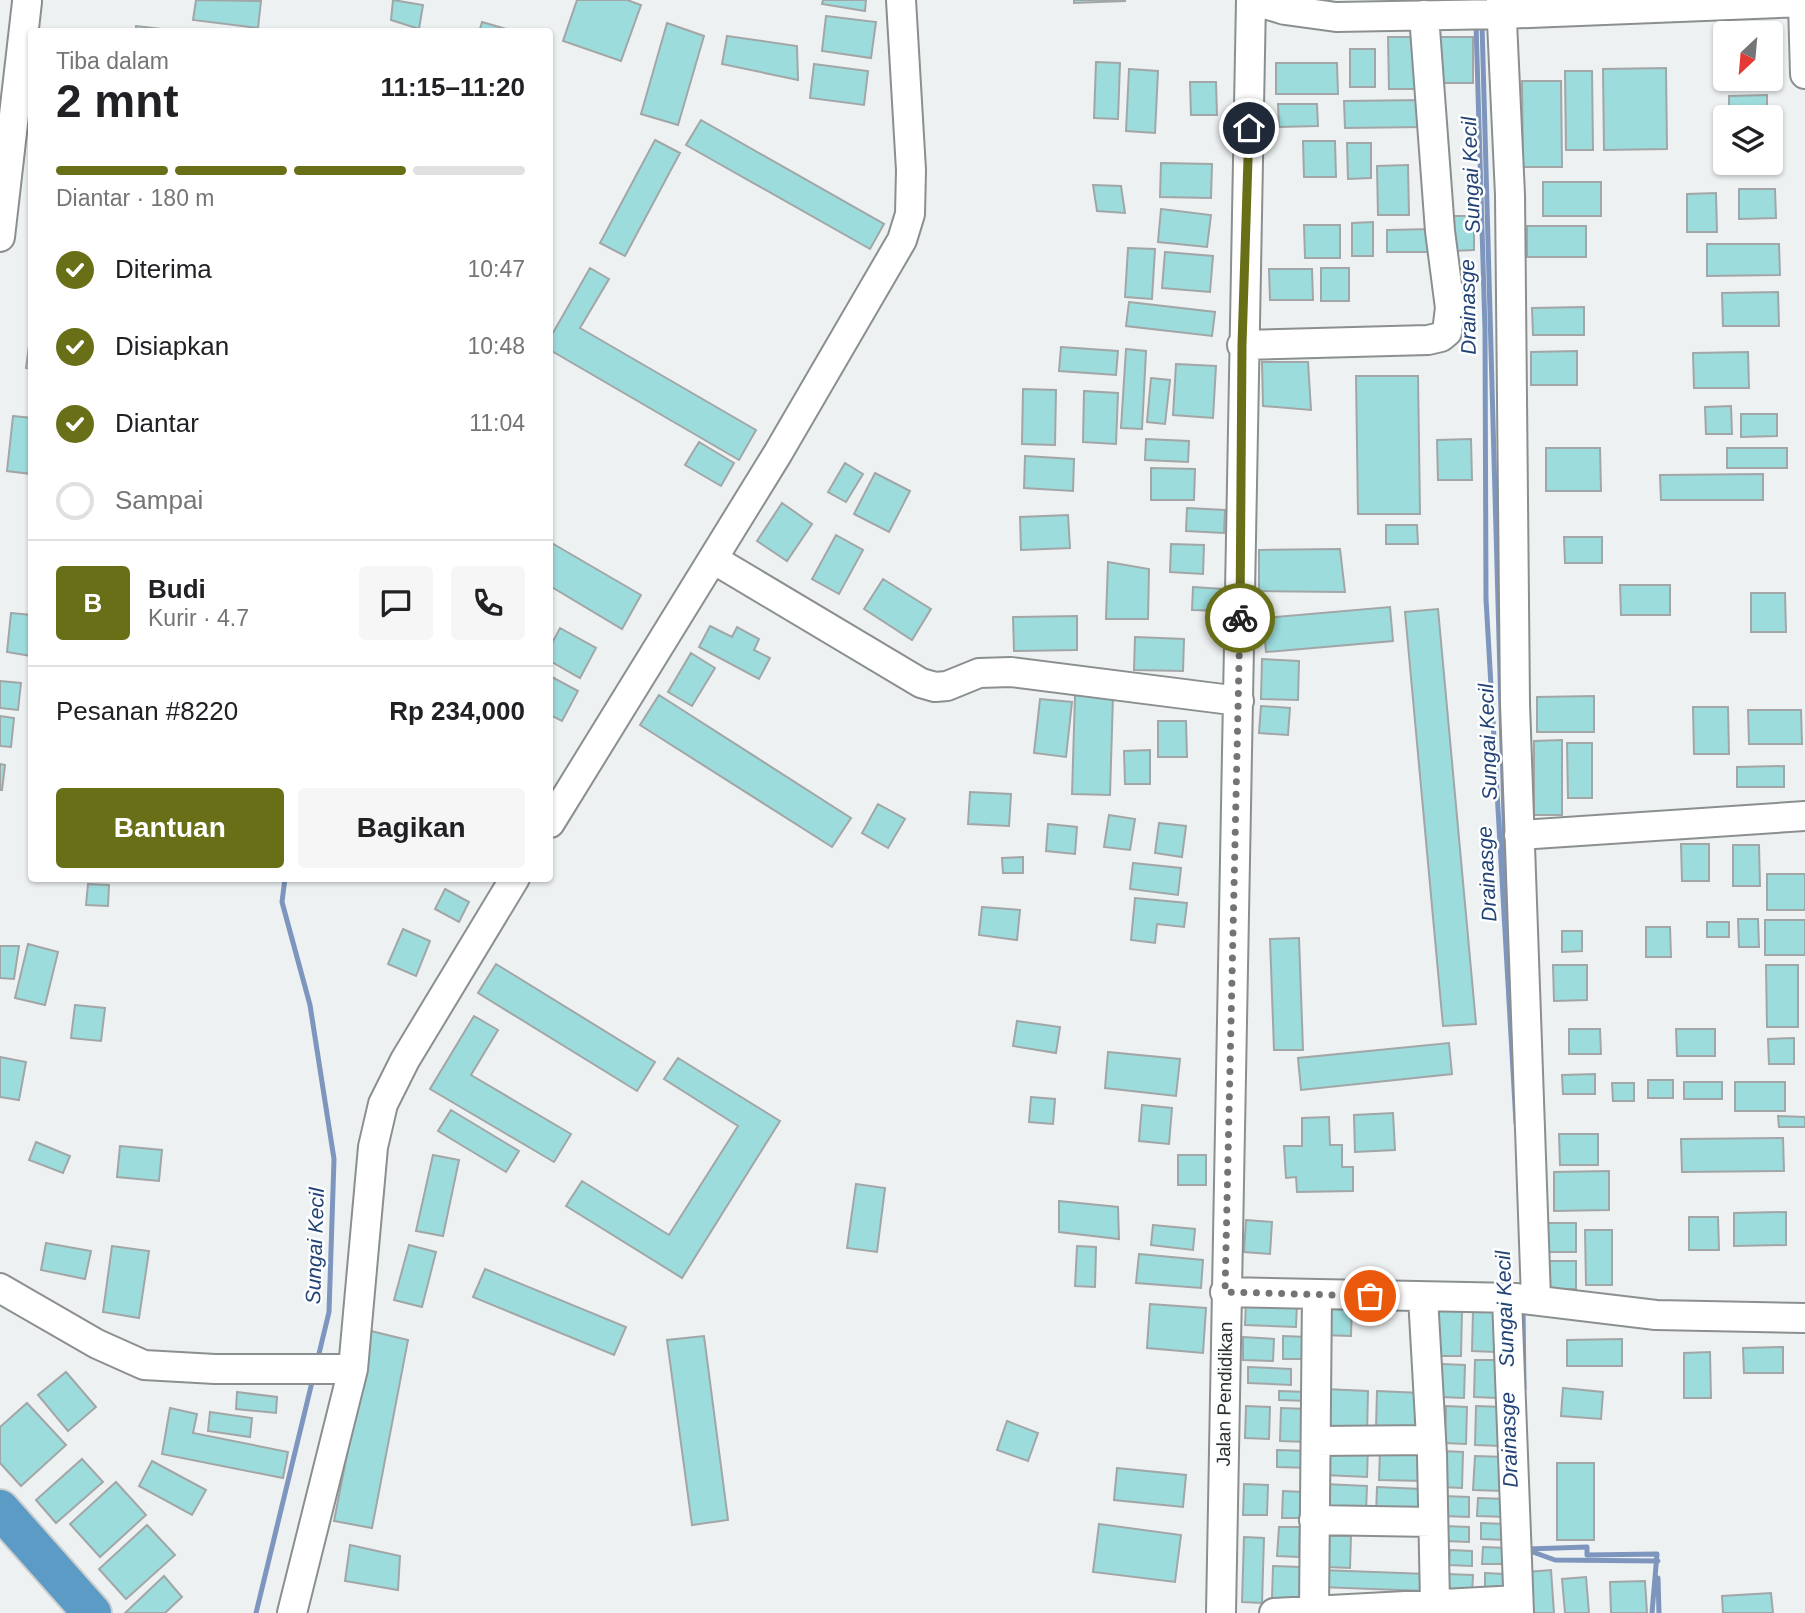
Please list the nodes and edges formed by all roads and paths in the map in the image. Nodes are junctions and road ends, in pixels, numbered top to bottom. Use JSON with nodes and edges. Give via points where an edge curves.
{"nodes":[{"id":1,"x":901,"y":0,"type":"edge"},
{"id":2,"x":1252,"y":0,"type":"edge"},
{"id":3,"x":27,"y":2,"type":"dead end"},
{"id":4,"x":1804,"y":3,"type":"edge"},
{"id":5,"x":1482,"y":10,"type":"edge"},
{"id":6,"x":1424,"y":15,"type":"junction"},
{"id":7,"x":1805,"y":74,"type":"edge"},
{"id":8,"x":3,"y":173,"type":"edge"},
{"id":9,"x":0,"y":237,"type":"edge"},
{"id":10,"x":1242,"y":345,"type":"junction"},
{"id":11,"x":713,"y":559,"type":"junction"},
{"id":12,"x":1239,"y":701,"type":"junction"},
{"id":13,"x":1805,"y":816,"type":"edge"},
{"id":14,"x":553,"y":818,"type":"edge"},
{"id":15,"x":1519,"y":835,"type":"junction"},
{"id":16,"x":513,"y":882,"type":"edge"},
{"id":17,"x":0,"y":1287,"type":"edge"},
{"id":18,"x":1225,"y":1292,"type":"junction"},
{"id":19,"x":1317,"y":1294,"type":"junction"},
{"id":20,"x":1423,"y":1297,"type":"junction"},
{"id":21,"x":1521,"y":1298,"type":"junction"},
{"id":22,"x":1805,"y":1318,"type":"edge"},
{"id":23,"x":341,"y":1369,"type":"junction"},
{"id":24,"x":1430,"y":1440,"type":"junction"},
{"id":25,"x":1317,"y":1441,"type":"junction"},
{"id":26,"x":0,"y":1509,"type":"edge"},
{"id":27,"x":1314,"y":1520,"type":"junction"},
{"id":28,"x":1432,"y":1522,"type":"junction"},
{"id":29,"x":0,"y":1542,"type":"edge"},
{"id":30,"x":1435,"y":1602,"type":"junction"},
{"id":31,"x":1518,"y":1606,"type":"edge"},
{"id":32,"x":1314,"y":1609,"type":"junction"},
{"id":33,"x":63,"y":1613,"type":"edge"},
{"id":34,"x":92,"y":1613,"type":"edge"},
{"id":35,"x":292,"y":1613,"type":"edge"},
{"id":36,"x":1221,"y":1613,"type":"edge"},
{"id":37,"x":1274,"y":1613,"type":"edge"}],
"edges":[{"from":1,"to":11,"type":"street","via":[[911,170],[907,226],[857,322]]},
{"from":2,"to":6,"type":"street","via":[[1320,16]]},
{"from":2,"to":10,"type":"street","name":"Jalan Pendidikan"},
{"from":3,"to":8,"type":"street"},
{"from":4,"to":5,"type":"street"},
{"from":4,"to":7,"type":"street"},
{"from":5,"to":6,"type":"street"},
{"from":5,"to":15,"type":"street","via":[[1503,81],[1510,195]]},
{"from":6,"to":10,"type":"street","via":[[1450,308],[1447,332],[1428,340]]},
{"from":8,"to":9,"type":"street"},
{"from":10,"to":12,"type":"street","name":"Jalan Pendidikan"},
{"from":11,"to":12,"type":"street","via":[[899,671],[935,687],[979,673],[1012,672]]},
{"from":11,"to":14,"type":"street"},
{"from":12,"to":18,"type":"street","name":"Jalan Pendidikan"},
{"from":13,"to":15,"type":"street"},
{"from":15,"to":21,"type":"street"},
{"from":16,"to":23,"type":"street","via":[[383,1104]]},
{"from":17,"to":23,"type":"street","via":[[85,1338],[144,1364]]},
{"from":18,"to":19,"type":"street"},
{"from":18,"to":36,"type":"street","name":"Jalan Pendidikan"},
{"from":19,"to":20,"type":"street"},
{"from":19,"to":25,"type":"street"},
{"from":20,"to":21,"type":"street"},
{"from":20,"to":24,"type":"street"},
{"from":21,"to":22,"type":"street","via":[[1656,1315]]},
{"from":21,"to":31,"type":"street"},
{"from":23,"to":35,"type":"street"},
{"from":24,"to":25,"type":"street"},
{"from":24,"to":28,"type":"street"},
{"from":25,"to":27,"type":"street"},
{"from":26,"to":34,"type":"highway"},
{"from":27,"to":28,"type":"street"},
{"from":27,"to":32,"type":"street"},
{"from":28,"to":30,"type":"street"},
{"from":29,"to":33,"type":"highway"},
{"from":30,"to":31,"type":"street"},
{"from":30,"to":32,"type":"street"},
{"from":32,"to":37,"type":"street"}]}
